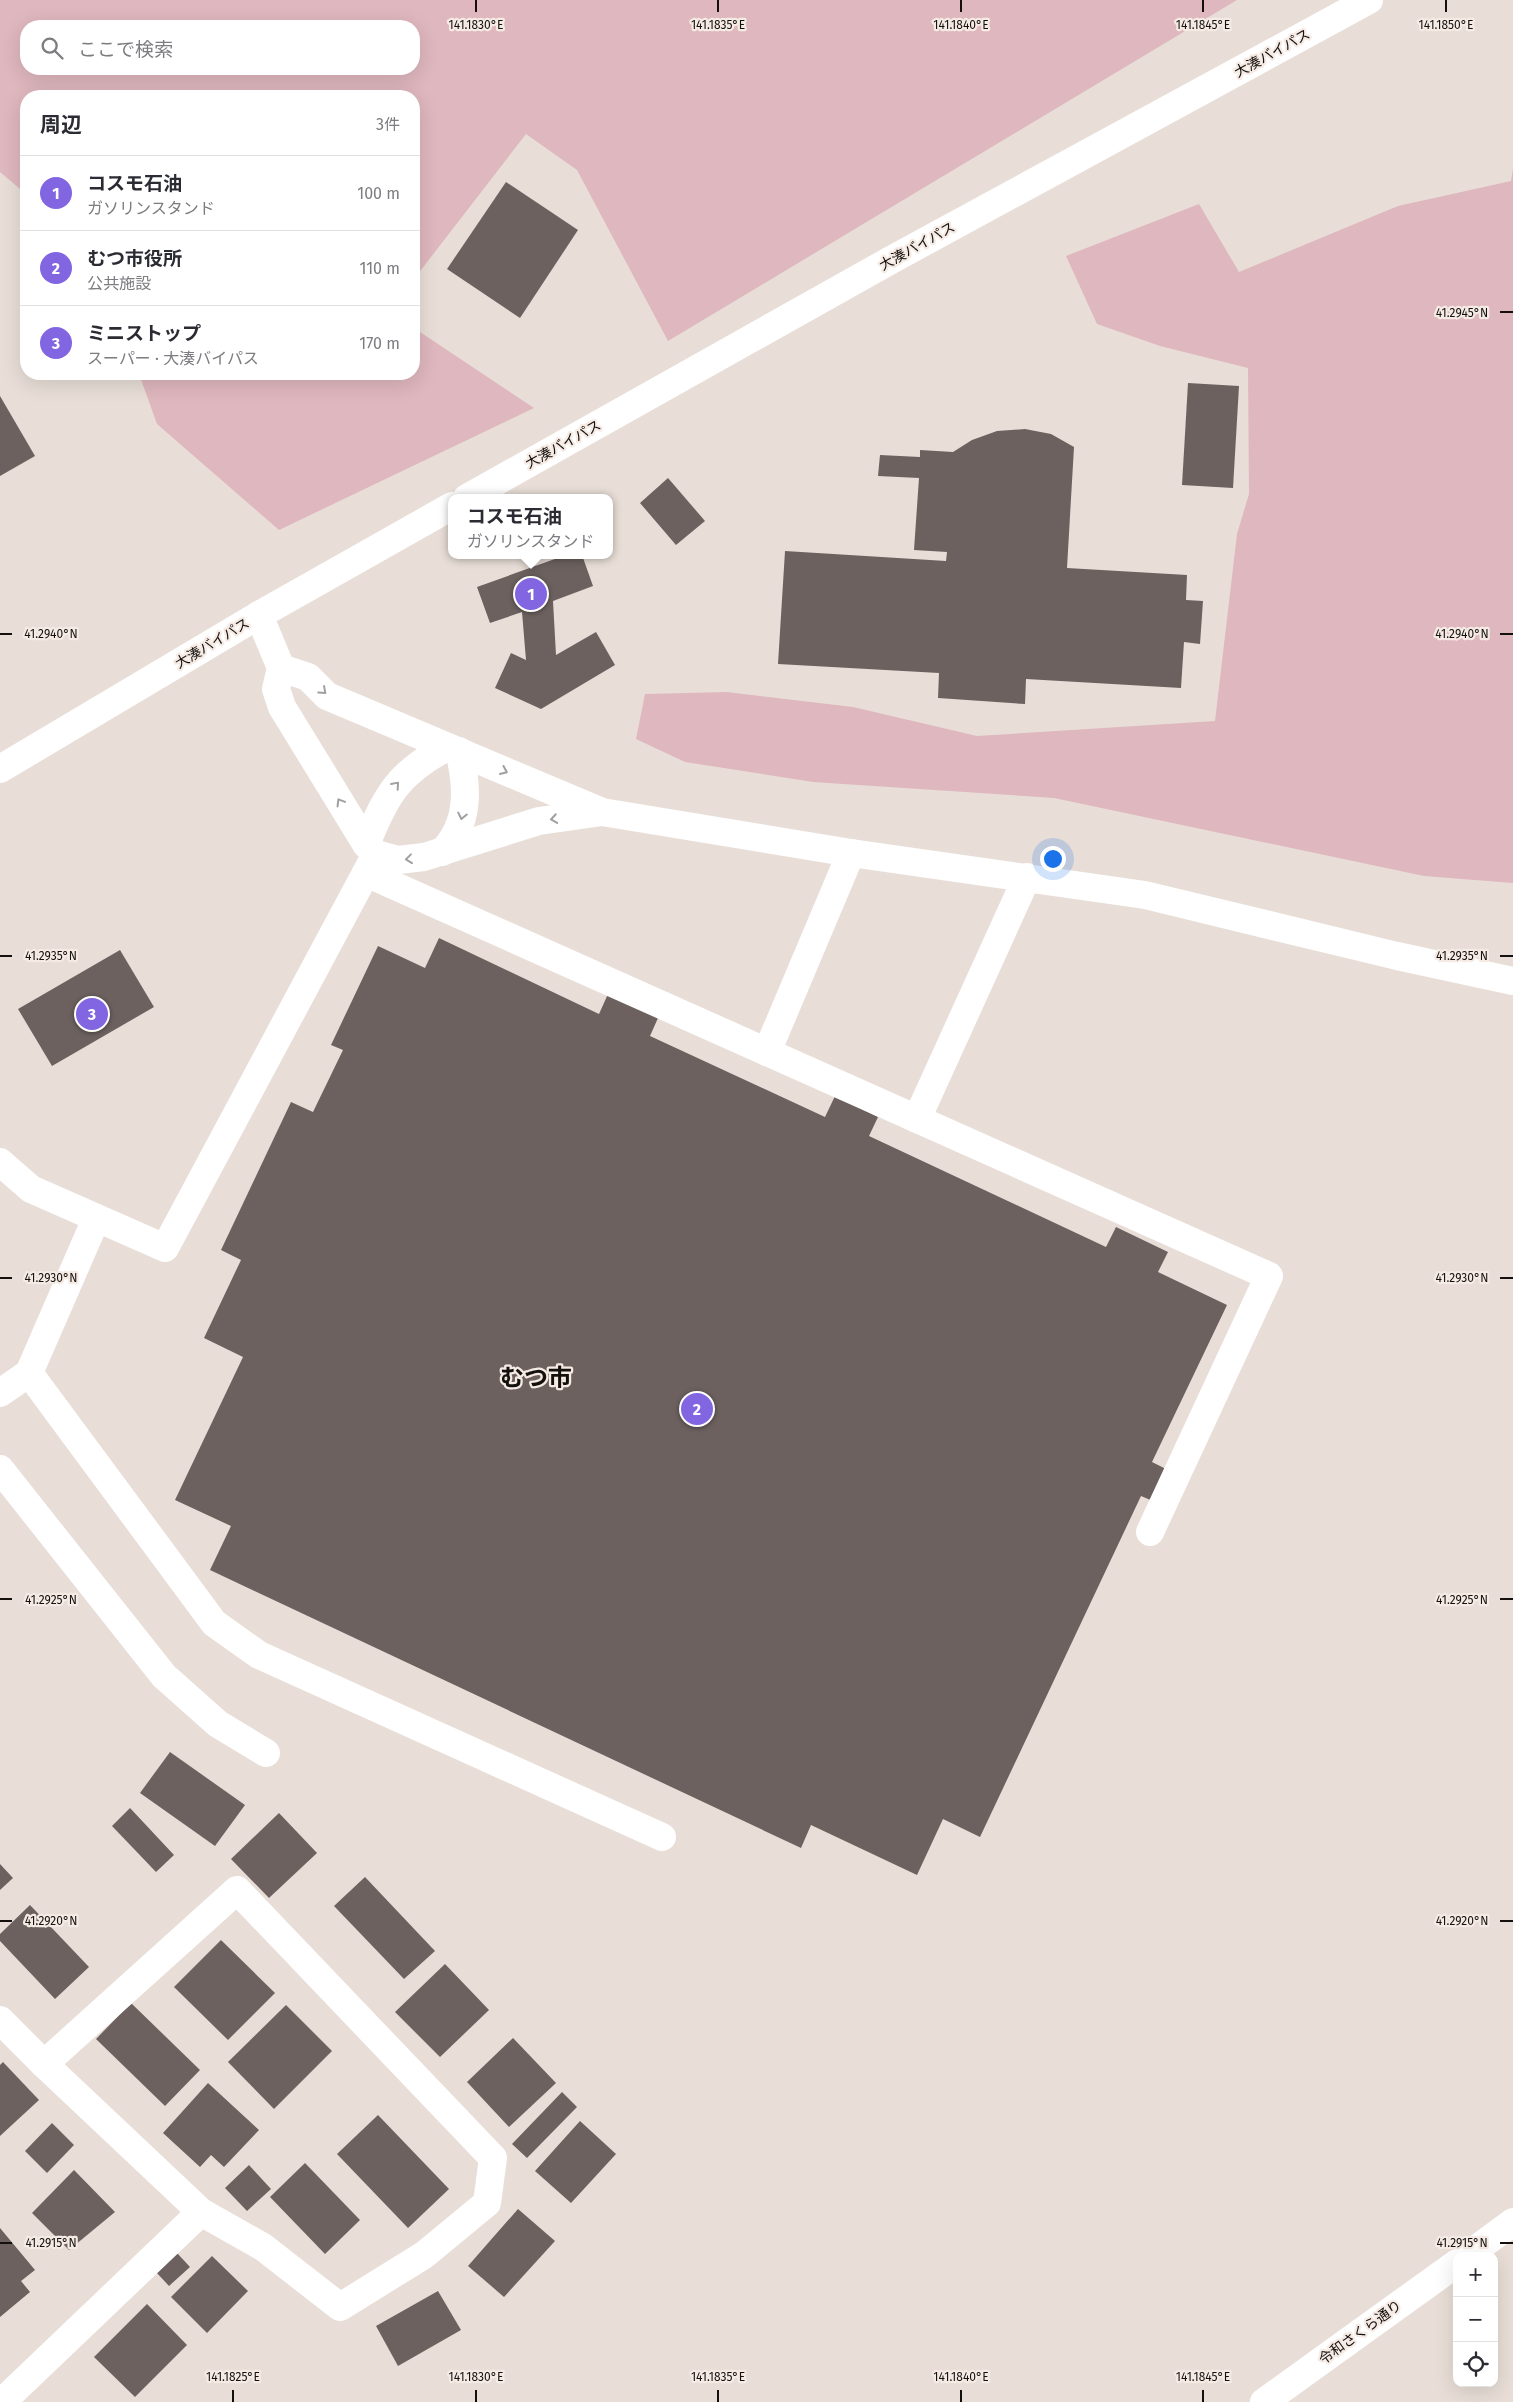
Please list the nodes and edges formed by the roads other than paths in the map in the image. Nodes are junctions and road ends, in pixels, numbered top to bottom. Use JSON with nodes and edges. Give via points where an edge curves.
{"nodes":[{"id":1,"x":1369,"y":0,"type":"edge"},
{"id":2,"x":474,"y":494,"type":"edge"},
{"id":3,"x":448,"y":508,"type":"edge"},
{"id":4,"x":259,"y":615,"type":"junction"},
{"id":5,"x":282,"y":668,"type":"junction"},
{"id":6,"x":453,"y":749,"type":"junction"},
{"id":7,"x":0,"y":770,"type":"edge"},
{"id":8,"x":602,"y":812,"type":"junction"},
{"id":9,"x":442,"y":852,"type":"junction"},
{"id":10,"x":851,"y":853,"type":"junction"},
{"id":11,"x":369,"y":857,"type":"junction"},
{"id":12,"x":1027,"y":877,"type":"junction"},
{"id":13,"x":1513,"y":981,"type":"edge"},
{"id":14,"x":767,"y":1052,"type":"junction"},
{"id":15,"x":917,"y":1119,"type":"junction"},
{"id":16,"x":0,"y":1162,"type":"edge"},
{"id":17,"x":96,"y":1219,"type":"junction"},
{"id":18,"x":29,"y":1373,"type":"junction"},
{"id":19,"x":0,"y":1392,"type":"edge"},
{"id":20,"x":0,"y":1469,"type":"edge"},
{"id":21,"x":1150,"y":1532,"type":"dead end"},
{"id":22,"x":266,"y":1753,"type":"dead end"},
{"id":23,"x":662,"y":1837,"type":"dead end"},
{"id":24,"x":0,"y":2020,"type":"edge"},
{"id":25,"x":44,"y":2064,"type":"junction"},
{"id":26,"x":201,"y":2212,"type":"junction"},
{"id":27,"x":1513,"y":2222,"type":"edge"},
{"id":28,"x":1472,"y":2252,"type":"edge"},
{"id":29,"x":1453,"y":2266,"type":"edge"},
{"id":30,"x":2,"y":2402,"type":"edge"},
{"id":31,"x":1264,"y":2402,"type":"edge"}],
"edges":[{"from":1,"to":2,"type":"main road","name":"大湊バイパス","via":[[892,260]]},
{"from":3,"to":4,"type":"main road","name":"大湊バイパス"},
{"from":4,"to":5,"type":"main road"},
{"from":4,"to":7,"type":"main road","name":"大湊バイパス"},
{"from":5,"to":6,"type":"main road","one_way":true,"via":[[308,677],[327,696]]},
{"from":11,"to":5,"type":"main road","one_way":true,"via":[[282,708],[276,690]]},
{"from":6,"to":8,"type":"main road","one_way":true},
{"from":6,"to":9,"type":"main road","one_way":true,"via":[[466,799],[461,824]]},
{"from":11,"to":6,"type":"main road","one_way":true,"via":[[390,792],[405,774]]},
{"from":8,"to":9,"type":"main road","one_way":true,"via":[[539,821]]},
{"from":8,"to":10,"type":"main road"},
{"from":9,"to":11,"type":"main road","one_way":true,"via":[[398,860]]},
{"from":10,"to":12,"type":"main road"},
{"from":10,"to":14,"type":"main road"},
{"from":11,"to":14,"type":"main road"},
{"from":11,"to":17,"type":"main road","via":[[164,1248]]},
{"from":12,"to":13,"type":"main road","via":[[1145,895]]},
{"from":12,"to":15,"type":"main road"},
{"from":14,"to":15,"type":"main road"},
{"from":15,"to":21,"type":"main road","via":[[1269,1276]]},
{"from":16,"to":17,"type":"main road","via":[[31,1189]]},
{"from":17,"to":18,"type":"main road"},
{"from":18,"to":19,"type":"main road"},
{"from":18,"to":23,"type":"main road","via":[[214,1623],[259,1655]]},
{"from":20,"to":22,"type":"main road","via":[[164,1676],[218,1724]]},
{"from":24,"to":25,"type":"main road"},
{"from":25,"to":26,"type":"main road"},
{"from":25,"to":26,"type":"main road","via":[[237,1890],[492,2158],[487,2203],[424,2255],[340,2307],[262,2246]]},
{"from":26,"to":30,"type":"main road"},
{"from":27,"to":28,"type":"main road"},
{"from":29,"to":31,"type":"main road","name":"令和さくら通り"}]}
